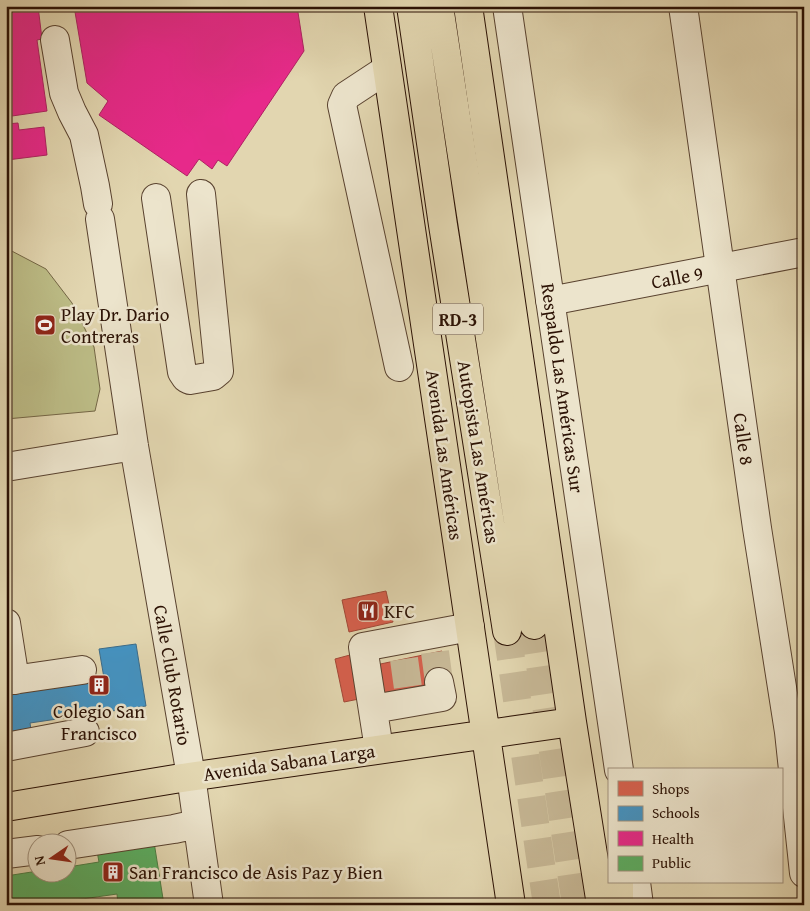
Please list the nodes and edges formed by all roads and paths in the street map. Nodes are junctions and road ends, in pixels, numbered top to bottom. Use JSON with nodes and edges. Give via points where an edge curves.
{"nodes":[{"id":1,"x":378,"y":6,"type":"edge"},
{"id":2,"x":411,"y":6,"type":"edge"},
{"id":3,"x":439,"y":6,"type":"edge"},
{"id":4,"x":468,"y":6,"type":"edge"},
{"id":5,"x":507,"y":6,"type":"edge"},
{"id":6,"x":683,"y":6,"type":"edge"},
{"id":7,"x":55,"y":40,"type":"dead end"},
{"id":8,"x":387,"y":69,"type":"junction"},
{"id":9,"x":201,"y":194,"type":"dead end"},
{"id":10,"x":156,"y":198,"type":"dead end"},
{"id":11,"x":804,"y":252,"type":"edge"},
{"id":12,"x":720,"y":269,"type":"junction"},
{"id":13,"x":550,"y":301,"type":"junction"},
{"id":14,"x":399,"y":368,"type":"dead end"},
{"id":15,"x":134,"y":446,"type":"junction"},
{"id":16,"x":6,"y":467,"type":"edge"},
{"id":17,"x":6,"y":623,"type":"edge"},
{"id":18,"x":534,"y":625,"type":"tunnel mouth"},
{"id":19,"x":470,"y":627,"type":"junction"},
{"id":20,"x":507,"y":631,"type":"tunnel mouth"},
{"id":21,"x":82,"y":670,"type":"dead end"},
{"id":22,"x":11,"y":680,"type":"edge"},
{"id":23,"x":440,"y":682,"type":"tunnel mouth"},
{"id":24,"x":373,"y":709,"type":"junction"},
{"id":25,"x":572,"y":722,"type":"junction"},
{"id":26,"x":796,"y":730,"type":"edge"},
{"id":27,"x":85,"y":732,"type":"dead end"},
{"id":28,"x":486,"y":734,"type":"junction"},
{"id":29,"x":6,"y":747,"type":"edge"},
{"id":30,"x":379,"y":749,"type":"junction"},
{"id":31,"x":620,"y":768,"type":"edge"},
{"id":32,"x":191,"y":776,"type":"junction"},
{"id":33,"x":6,"y":807,"type":"edge"},
{"id":34,"x":197,"y":824,"type":"junction"},
{"id":35,"x":78,"y":843,"type":"edge"},
{"id":36,"x":28,"y":851,"type":"edge"},
{"id":37,"x":6,"y":854,"type":"edge"},
{"id":38,"x":804,"y":873,"type":"edge"},
{"id":39,"x":620,"y":884,"type":"edge"},
{"id":40,"x":636,"y":884,"type":"edge"},
{"id":41,"x":209,"y":905,"type":"edge"},
{"id":42,"x":511,"y":905,"type":"edge"},
{"id":43,"x":600,"y":905,"type":"edge"},
{"id":44,"x":618,"y":905,"type":"edge"},
{"id":45,"x":639,"y":905,"type":"edge"}],
"edges":[{"from":1,"to":8,"type":"main road","name":"Avenida Las Américas"},
{"from":2,"to":20,"type":"main road","name":"Autopista Las Américas","number":"RD-3"},
{"from":3,"to":18,"type":"main road","name":"Autopista Las Américas","number":"RD-3"},
{"from":4,"to":25,"type":"main road"},
{"from":5,"to":13,"type":"street","name":"Respaldo Las Américas Sur"},
{"from":6,"to":12,"type":"street","name":"Calle 8"},
{"from":7,"to":15,"type":"street","name":"Calle Club Rotario","via":[[64,92],[84,135],[95,186]]},
{"from":8,"to":14,"type":"street","via":[[346,96],[342,105]]},
{"from":8,"to":19,"type":"main road","name":"Avenida Las Américas"},
{"from":9,"to":10,"type":"street","via":[[219,371],[212,376],[190,380],[182,372]]},
{"from":11,"to":12,"type":"street","name":"Calle 9"},
{"from":12,"to":13,"type":"street","name":"Calle 9"},
{"from":12,"to":26,"type":"street","name":"Calle 8","via":[[757,528]]},
{"from":13,"to":31,"type":"street","name":"Respaldo Las Américas Sur"},
{"from":15,"to":16,"type":"street"},
{"from":15,"to":32,"type":"street","name":"Calle Club Rotario"},
{"from":17,"to":22,"type":"street"},
{"from":19,"to":24,"type":"street","via":[[434,643],[402,650],[363,647]]},
{"from":19,"to":28,"type":"main road","name":"Avenida Las Américas"},
{"from":21,"to":22,"type":"street"},
{"from":23,"to":24,"type":"street","via":[[442,697],[409,696]]},
{"from":24,"to":30,"type":"street"},
{"from":25,"to":28,"type":"main road","name":"Avenida Sabana Larga"},
{"from":25,"to":43,"type":"main road"},
{"from":26,"to":38,"type":"street","name":"Calle 8"},
{"from":27,"to":29,"type":"street"},
{"from":28,"to":30,"type":"main road","name":"Avenida Sabana Larga"},
{"from":28,"to":42,"type":"main road","name":"Avenida Las Américas"},
{"from":30,"to":32,"type":"main road","name":"Avenida Sabana Larga"},
{"from":32,"to":33,"type":"main road","name":"Avenida Sabana Larga"},
{"from":32,"to":34,"type":"street","name":"Calle Club Rotario"},
{"from":34,"to":35,"type":"street"},
{"from":34,"to":41,"type":"street","name":"Calle Club Rotario"},
{"from":36,"to":37,"type":"street"},
{"from":39,"to":44,"type":"main road"},
{"from":40,"to":45,"type":"street"}]}
